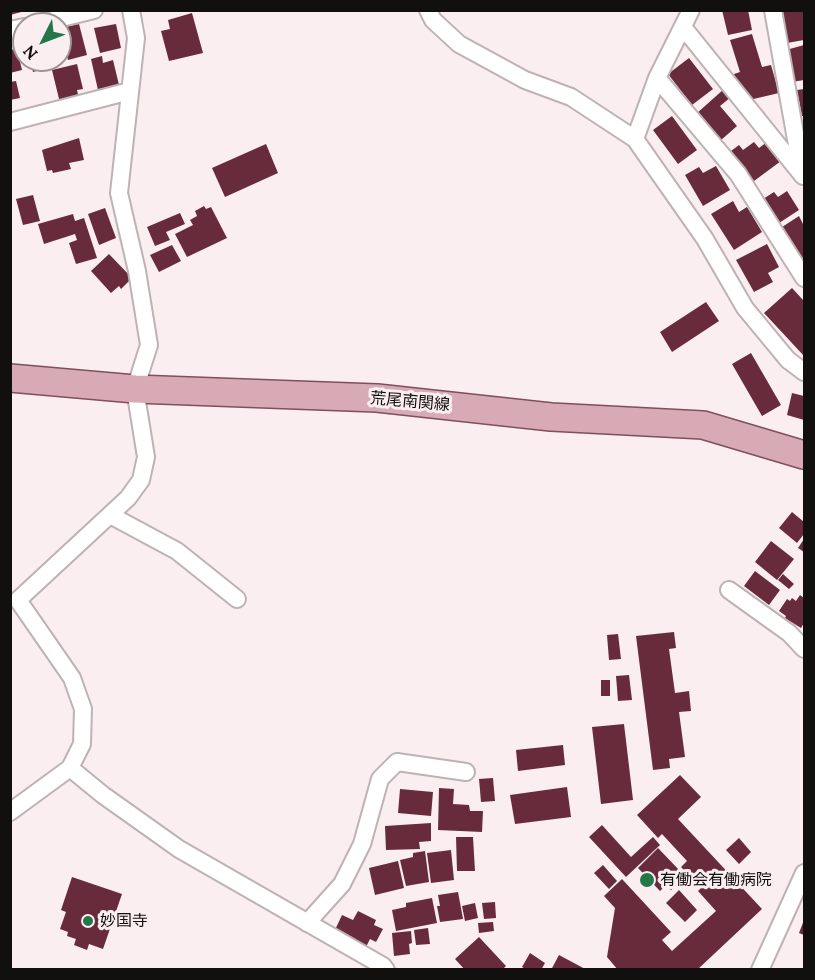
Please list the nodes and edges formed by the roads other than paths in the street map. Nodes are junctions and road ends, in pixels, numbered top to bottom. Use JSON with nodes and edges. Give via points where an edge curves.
{"nodes":[{"id":1,"x":94,"y":10,"type":"edge"},
{"id":2,"x":131,"y":10,"type":"edge"},
{"id":3,"x":428,"y":10,"type":"edge"},
{"id":4,"x":691,"y":10,"type":"edge"},
{"id":5,"x":773,"y":10,"type":"edge"},
{"id":6,"x":72,"y":15,"type":"edge"},
{"id":7,"x":683,"y":27,"type":"junction"},
{"id":8,"x":657,"y":78,"type":"junction"},
{"id":9,"x":130,"y":91,"type":"junction"},
{"id":10,"x":10,"y":122,"type":"edge"},
{"id":11,"x":635,"y":139,"type":"junction"},
{"id":12,"x":804,"y":181,"type":"edge"},
{"id":13,"x":804,"y":278,"type":"edge"},
{"id":14,"x":804,"y":372,"type":"edge"},
{"id":15,"x":10,"y":378,"type":"edge"},
{"id":16,"x":135,"y":389,"type":"junction"},
{"id":17,"x":804,"y":455,"type":"edge"},
{"id":18,"x":110,"y":514,"type":"junction"},
{"id":19,"x":729,"y":590,"type":"dead end"},
{"id":20,"x":237,"y":599,"type":"dead end"},
{"id":21,"x":804,"y":649,"type":"edge"},
{"id":22,"x":70,"y":768,"type":"junction"},
{"id":23,"x":466,"y":772,"type":"dead end"},
{"id":24,"x":10,"y":812,"type":"edge"},
{"id":25,"x":804,"y":873,"type":"edge"},
{"id":26,"x":307,"y":922,"type":"junction"},
{"id":27,"x":386,"y":969,"type":"edge"},
{"id":28,"x":760,"y":969,"type":"edge"}],
"edges":[{"from":1,"to":6,"type":"street"},
{"from":2,"to":9,"type":"street","via":[[136,38]]},
{"from":3,"to":11,"type":"street","via":[[433,20],[459,44],[525,80],[571,97]]},
{"from":4,"to":7,"type":"street"},
{"from":5,"to":12,"type":"street"},
{"from":7,"to":8,"type":"street"},
{"from":7,"to":12,"type":"street"},
{"from":8,"to":11,"type":"street"},
{"from":8,"to":13,"type":"street","via":[[738,174]]},
{"from":9,"to":10,"type":"street"},
{"from":9,"to":16,"type":"street","via":[[119,192],[149,345]]},
{"from":11,"to":14,"type":"street","via":[[705,239],[745,308],[788,360]]},
{"from":15,"to":16,"type":"main road","name":"荒尾南関線"},
{"from":16,"to":17,"type":"main road","name":"荒尾南関線","via":[[377,398],[551,417],[704,425]]},
{"from":16,"to":18,"type":"street","via":[[146,457],[141,480]]},
{"from":18,"to":20,"type":"street","via":[[177,551]]},
{"from":18,"to":22,"type":"street","via":[[18,600],[72,678],[83,709],[82,744]]},
{"from":19,"to":21,"type":"street","via":[[789,633]]},
{"from":22,"to":24,"type":"street"},
{"from":22,"to":26,"type":"street","via":[[179,849]]},
{"from":23,"to":26,"type":"street","via":[[398,762],[380,779],[362,844],[342,884]]},
{"from":25,"to":28,"type":"street"},
{"from":26,"to":27,"type":"street"}]}
